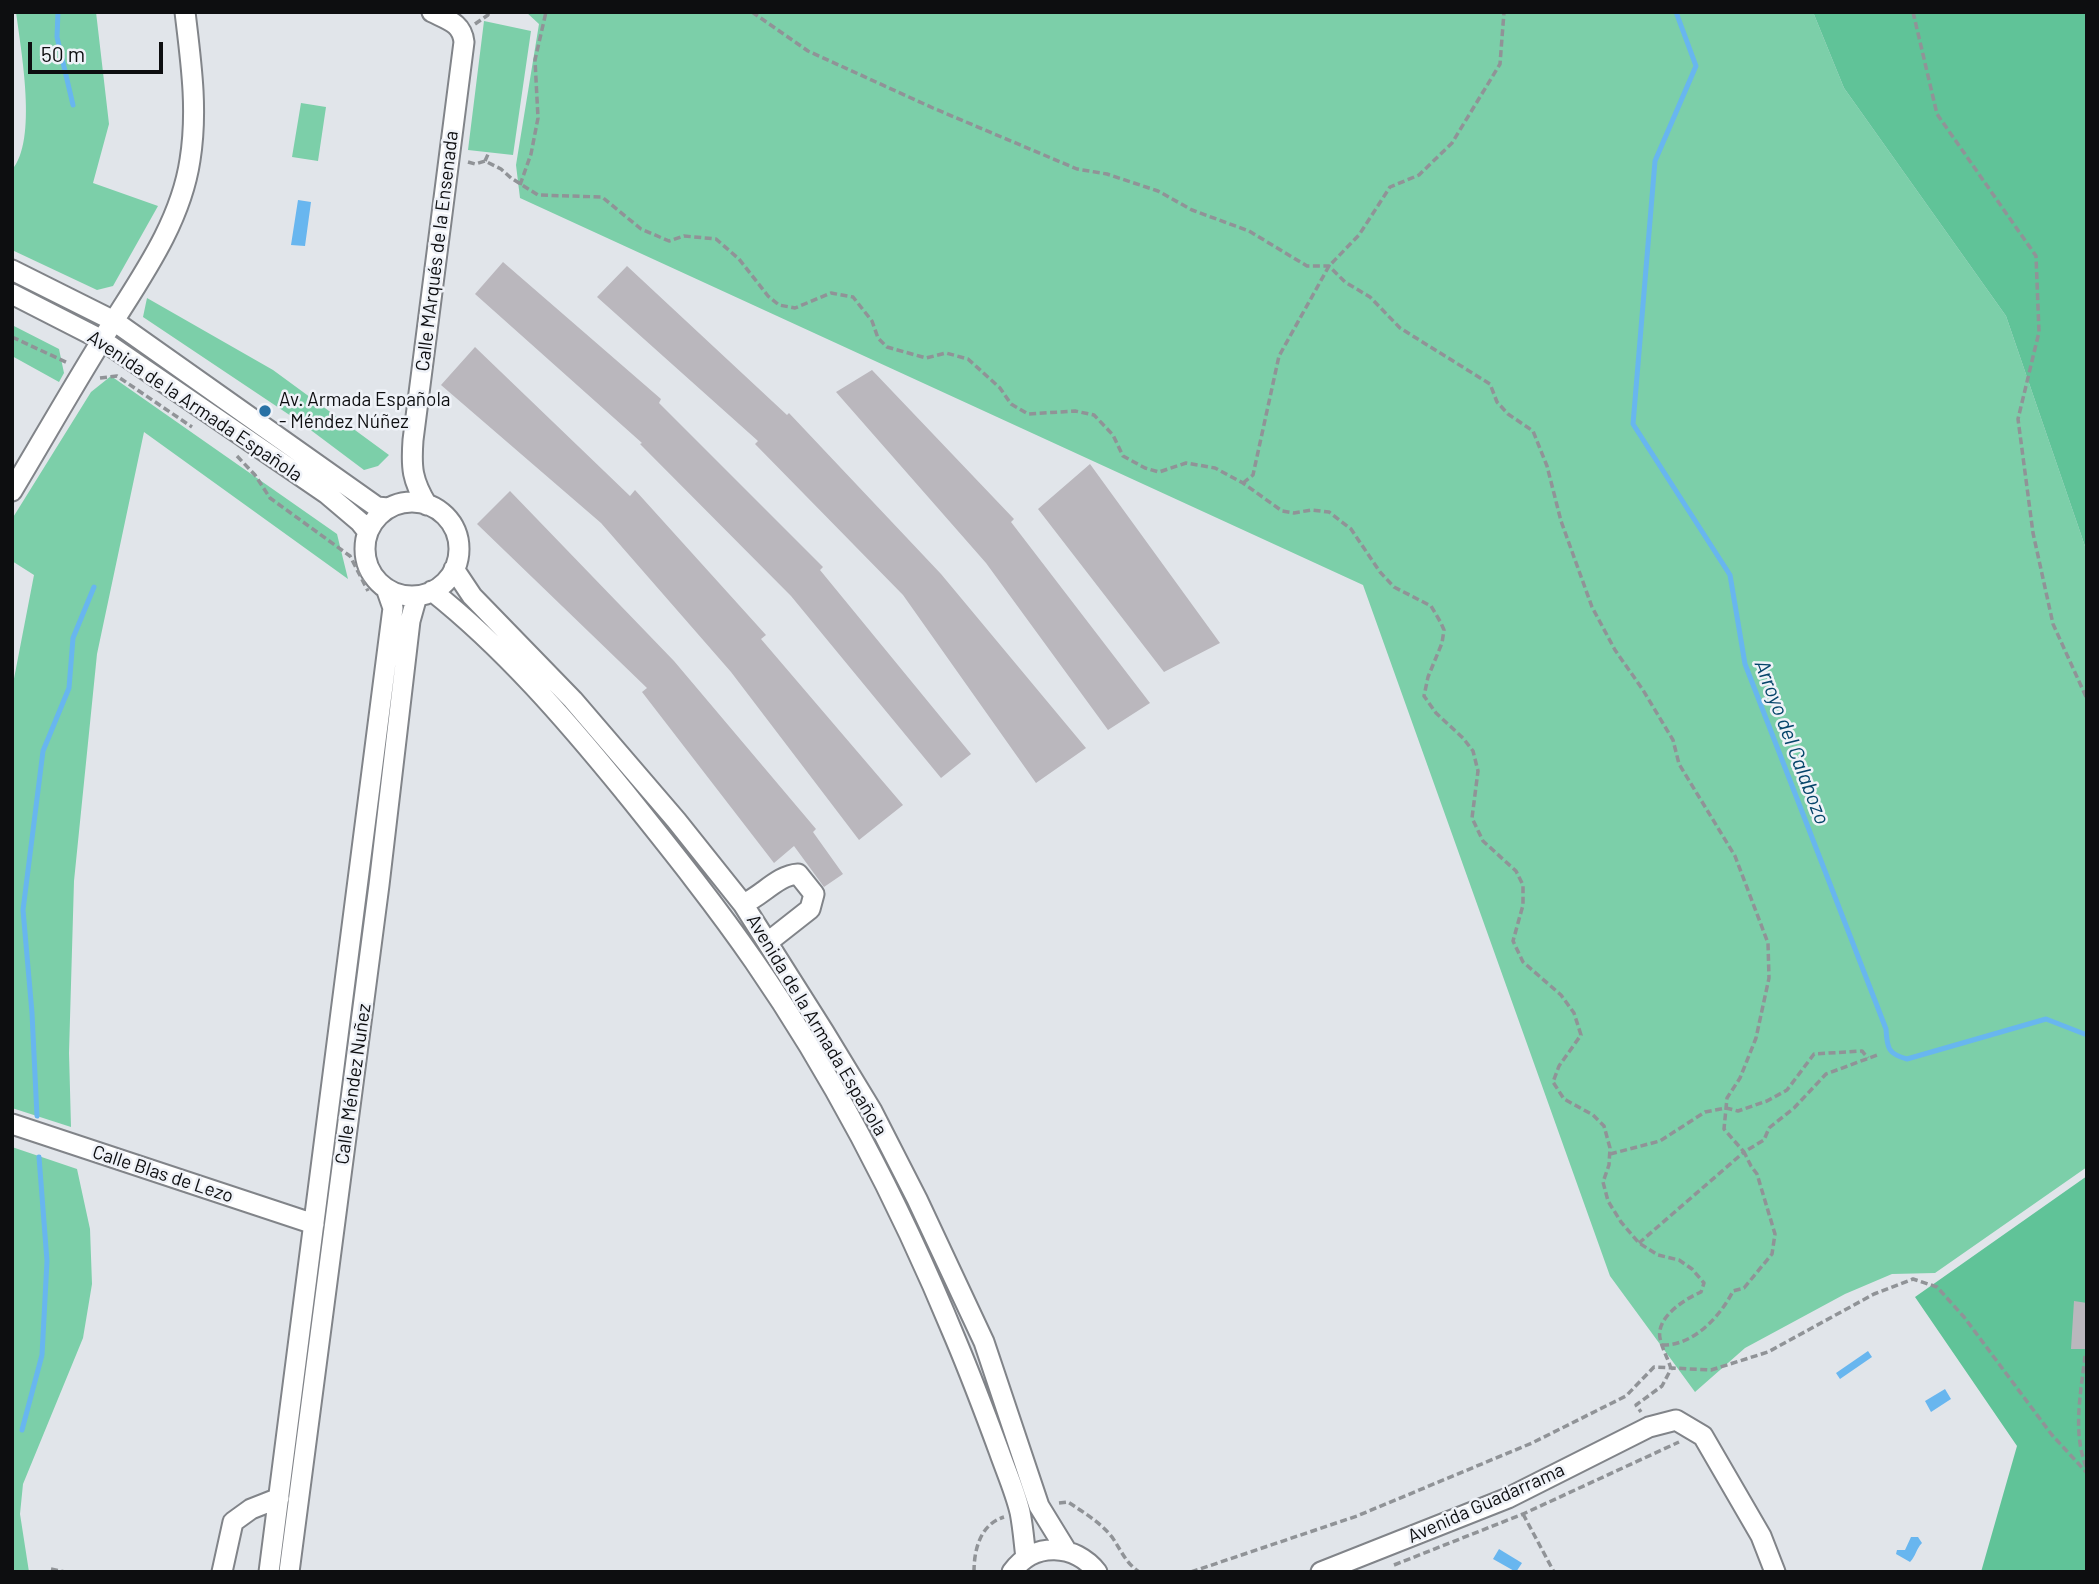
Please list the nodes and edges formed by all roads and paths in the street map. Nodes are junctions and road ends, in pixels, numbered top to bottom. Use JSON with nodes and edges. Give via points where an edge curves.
{"nodes":[{"id":1,"x":185,"y":12,"type":"edge"},
{"id":2,"x":432,"y":12,"type":"edge"},
{"id":3,"x":546,"y":12,"type":"edge"},
{"id":4,"x":752,"y":12,"type":"edge"},
{"id":5,"x":1504,"y":12,"type":"edge"},
{"id":6,"x":1913,"y":12,"type":"edge"},
{"id":7,"x":489,"y":152,"type":"dead end"},
{"id":8,"x":449,"y":155,"type":"junction"},
{"id":9,"x":485,"y":161,"type":"junction"},
{"id":10,"x":520,"y":185,"type":"junction"},
{"id":11,"x":1329,"y":266,"type":"junction"},
{"id":12,"x":12,"y":270,"type":"edge"},
{"id":13,"x":12,"y":294,"type":"edge"},
{"id":14,"x":114,"y":321,"type":"junction"},
{"id":15,"x":12,"y":337,"type":"edge"},
{"id":16,"x":102,"y":340,"type":"junction"},
{"id":17,"x":72,"y":365,"type":"dead end"},
{"id":18,"x":108,"y":376,"type":"dead end"},
{"id":19,"x":200,"y":432,"type":"dead end"},
{"id":20,"x":233,"y":454,"type":"dead end"},
{"id":21,"x":1244,"y":483,"type":"junction"},
{"id":22,"x":12,"y":491,"type":"edge"},
{"id":23,"x":427,"y":505,"type":"junction"},
{"id":24,"x":388,"y":508,"type":"junction"},
{"id":25,"x":368,"y":532,"type":"junction"},
{"id":26,"x":454,"y":569,"type":"junction"},
{"id":27,"x":379,"y":592,"type":"junction"},
{"id":28,"x":424,"y":593,"type":"junction"},
{"id":29,"x":2087,"y":699,"type":"edge"},
{"id":30,"x":743,"y":904,"type":"junction"},
{"id":31,"x":768,"y":942,"type":"junction"},
{"id":32,"x":1880,"y":1054,"type":"dead end"},
{"id":33,"x":1868,"y":1059,"type":"junction"},
{"id":34,"x":1726,"y":1108,"type":"junction"},
{"id":35,"x":12,"y":1124,"type":"edge"},
{"id":36,"x":1614,"y":1140,"type":"dead end"},
{"id":37,"x":1608,"y":1142,"type":"junction"},
{"id":38,"x":1744,"y":1152,"type":"junction"},
{"id":39,"x":1610,"y":1154,"type":"junction"},
{"id":40,"x":314,"y":1224,"type":"junction"},
{"id":41,"x":1639,"y":1243,"type":"junction"},
{"id":42,"x":1662,"y":1345,"type":"junction"},
{"id":43,"x":2085,"y":1356,"type":"dead end"},
{"id":44,"x":1671,"y":1369,"type":"junction"},
{"id":45,"x":1649,"y":1427,"type":"junction"},
{"id":46,"x":2087,"y":1471,"type":"edge"},
{"id":47,"x":279,"y":1498,"type":"junction"},
{"id":48,"x":1039,"y":1506,"type":"junction"},
{"id":49,"x":1020,"y":1512,"type":"junction"},
{"id":50,"x":1523,"y":1514,"type":"dead end"},
{"id":51,"x":1066,"y":1550,"type":"junction"},
{"id":52,"x":1026,"y":1558,"type":"junction"},
{"id":53,"x":51,"y":1569,"type":"dead end"},
{"id":54,"x":65,"y":1572,"type":"edge"},
{"id":55,"x":222,"y":1572,"type":"edge"},
{"id":56,"x":269,"y":1572,"type":"edge"},
{"id":57,"x":289,"y":1572,"type":"edge"},
{"id":58,"x":974,"y":1572,"type":"edge"},
{"id":59,"x":1012,"y":1572,"type":"edge"},
{"id":60,"x":1097,"y":1572,"type":"edge"},
{"id":61,"x":1139,"y":1572,"type":"edge"},
{"id":62,"x":1191,"y":1572,"type":"edge"},
{"id":63,"x":1321,"y":1572,"type":"edge"},
{"id":64,"x":1554,"y":1572,"type":"edge"},
{"id":65,"x":1775,"y":1572,"type":"edge"}],
"edges":[{"from":1,"to":14,"type":"street","via":[[194,86],[190,164],[174,218]]},
{"from":2,"to":8,"type":"street","name":"Calle MArqués de la Ensenada","via":[[463,32]]},
{"from":3,"to":10,"type":"path","via":[[534,60],[538,118]]},
{"from":4,"to":11,"type":"path","via":[[808,51],[933,108],[1077,169],[1158,191],[1192,210],[1249,230],[1307,267]]},
{"from":5,"to":11,"type":"path","via":[[1500,64],[1452,143],[1419,174],[1390,187],[1359,235]]},
{"from":6,"to":29,"type":"path","via":[[1937,114],[2036,256],[2039,332],[2018,419],[2033,533],[2053,624]]},
{"from":7,"to":9,"type":"path"},
{"from":8,"to":9,"type":"path","via":[[475,164]]},
{"from":8,"to":23,"type":"street","name":"Calle MArqués de la Ensenada","via":[[412,450],[411,471]]},
{"from":9,"to":10,"type":"path"},
{"from":10,"to":21,"type":"path","via":[[538,195],[602,197],[641,229],[669,241],[684,236],[716,239],[779,305],[795,308],[831,293],[853,297],[887,347],[926,358],[946,353],[968,359],[1011,404],[1028,414],[1075,411],[1094,415],[1113,435],[1123,456],[1145,468],[1159,472],[1186,463],[1215,468]]},
{"from":11,"to":21,"type":"path","via":[[1279,356],[1253,475]]},
{"from":11,"to":34,"type":"path","via":[[1370,297],[1399,328],[1490,384],[1497,402],[1533,431],[1592,607],[1673,740],[1679,764],[1735,856],[1768,943],[1769,978],[1756,1038]]},
{"from":12,"to":14,"type":"street","name":"Avenida de la Armada Española"},
{"from":13,"to":16,"type":"street","name":"Avenida de la Armada Española"},
{"from":14,"to":16,"type":"street"},
{"from":14,"to":24,"type":"street","name":"Avenida de la Armada Española","via":[[377,507]]},
{"from":15,"to":17,"type":"path"},
{"from":16,"to":22,"type":"street"},
{"from":16,"to":25,"type":"street","name":"Avenida de la Armada Española","via":[[327,494]]},
{"from":18,"to":19,"type":"path","via":[[117,376]]},
{"from":20,"to":27,"type":"path","via":[[270,498],[350,556],[360,580]]},
{"from":21,"to":37,"type":"path","via":[[1282,511],[1329,512],[1351,529],[1394,587],[1431,606],[1441,623],[1442,643],[1424,696],[1473,751],[1478,771],[1472,818],[1483,841],[1516,872],[1523,885],[1523,905],[1513,941],[1523,962],[1562,995],[1574,1013],[1581,1035],[1553,1083],[1564,1098],[1604,1126]]},
{"from":23,"to":24,"type":"street","via":[[402,503]]},
{"from":23,"to":26,"type":"street","via":[[444,514],[453,526],[458,548]]},
{"from":24,"to":25,"type":"street"},
{"from":25,"to":27,"type":"street","via":[[367,564]]},
{"from":26,"to":28,"type":"street","via":[[445,582]]},
{"from":26,"to":30,"type":"street","name":"Avenida de la Armada Española","via":[[472,596],[573,700]]},
{"from":27,"to":28,"type":"street"},
{"from":27,"to":40,"type":"street","name":"Calle Méndez Nuñez","via":[[393,608]]},
{"from":28,"to":49,"type":"street","name":"Avenida de la Armada Española","via":[[465,617],[579,736],[753,960],[800,1031],[911,1238],[978,1393]]},
{"from":28,"to":57,"type":"street","name":"Calle Méndez Nuñez","via":[[410,621]]},
{"from":30,"to":31,"type":"street","name":"Avenida de la Armada Española"},
{"from":30,"to":31,"type":"street","via":[[789,875],[798,874],[809,885],[814,894],[810,909]]},
{"from":31,"to":48,"type":"street","name":"Avenida de la Armada Española","via":[[872,1111],[917,1199],[984,1342]]},
{"from":32,"to":33,"type":"path"},
{"from":33,"to":34,"type":"path","via":[[1862,1051],[1814,1054],[1787,1090],[1738,1111]]},
{"from":33,"to":38,"type":"path","via":[[1826,1074],[1769,1128],[1764,1140]]},
{"from":34,"to":38,"type":"path","via":[[1724,1129]]},
{"from":34,"to":39,"type":"path","via":[[1704,1112],[1660,1140]]},
{"from":35,"to":40,"type":"street","name":"Calle Blas de Lezo"},
{"from":36,"to":37,"type":"path"},
{"from":37,"to":39,"type":"path"},
{"from":38,"to":41,"type":"path"},
{"from":38,"to":42,"type":"path","via":[[1758,1174],[1772,1216],[1772,1254],[1744,1288],[1733,1291],[1702,1330],[1672,1345]]},
{"from":39,"to":41,"type":"path","via":[[1603,1182],[1608,1201]]},
{"from":40,"to":47,"type":"street","name":"Calle Méndez Nuñez"},
{"from":41,"to":42,"type":"path","via":[[1657,1255],[1678,1260],[1704,1283],[1701,1292],[1679,1304],[1661,1324]]},
{"from":42,"to":44,"type":"path"},
{"from":43,"to":46,"type":"path","via":[[2079,1436]]},
{"from":44,"to":45,"type":"path","via":[[1662,1386],[1636,1405]]},
{"from":44,"to":46,"type":"path","via":[[1711,1370],[1768,1352],[1874,1294],[1913,1279],[1937,1287],[2052,1435]]},
{"from":44,"to":62,"type":"path","via":[[1654,1367],[1626,1396],[1532,1443],[1357,1516]]},
{"from":45,"to":63,"type":"street","name":"Avenida Guadarrama","via":[[1508,1498]]},
{"from":45,"to":65,"type":"street","via":[[1676,1420],[1703,1436],[1761,1536]]},
{"from":47,"to":55,"type":"street","via":[[233,1522]]},
{"from":47,"to":56,"type":"street","name":"Calle Méndez Nuñez"},
{"from":48,"to":51,"type":"street","name":"Avenida de la Armada Española"},
{"from":48,"to":61,"type":"path","via":[[1068,1502],[1111,1536],[1127,1564]]},
{"from":49,"to":52,"type":"street","name":"Avenida de la Armada Española"},
{"from":49,"to":58,"type":"path","via":[[992,1521],[980,1538]]},
{"from":50,"to":64,"type":"path"},
{"from":51,"to":52,"type":"street","via":[[1038,1551]]},
{"from":51,"to":60,"type":"street"},
{"from":52,"to":59,"type":"street"},
{"from":53,"to":54,"type":"path"}]}
